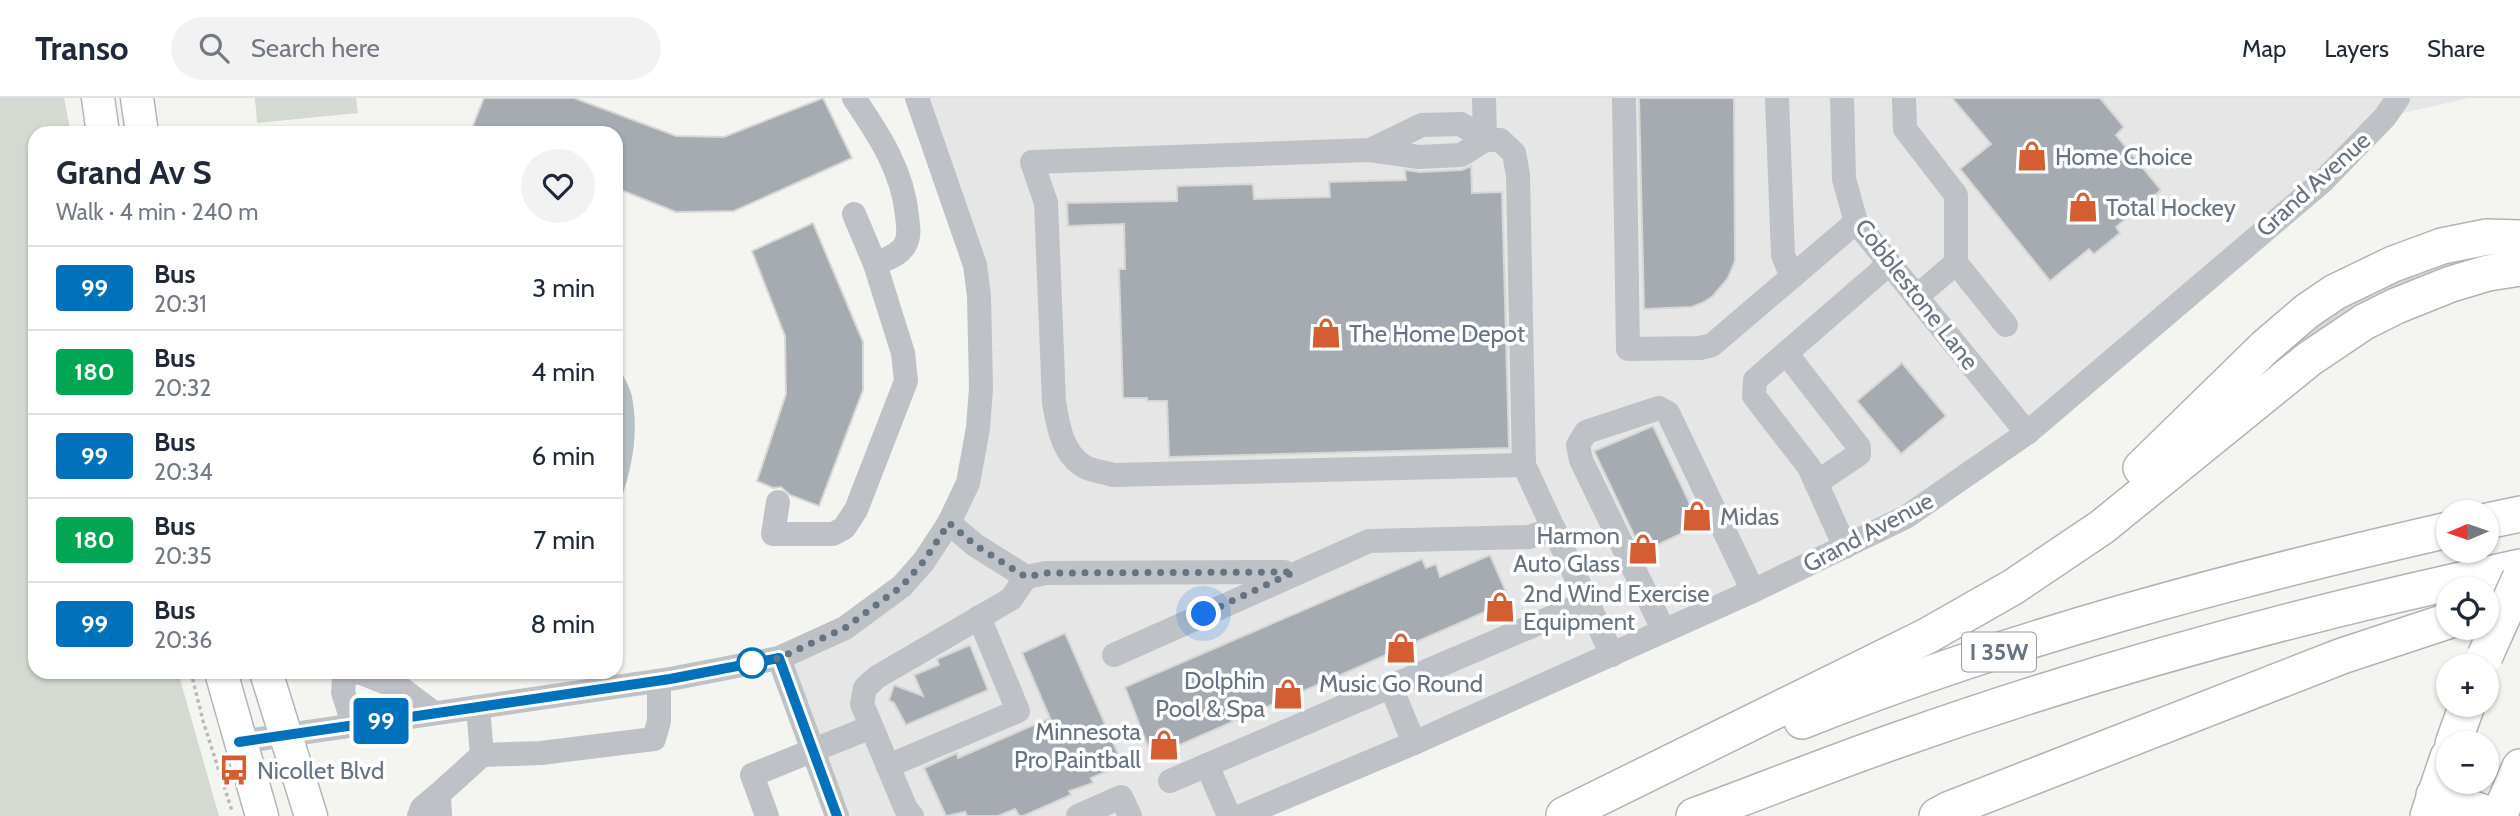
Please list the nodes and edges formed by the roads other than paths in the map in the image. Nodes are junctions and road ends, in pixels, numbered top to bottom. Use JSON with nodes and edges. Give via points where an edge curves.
{"nodes":[{"id":1,"x":98,"y":98,"type":"edge"},
{"id":2,"x":136,"y":98,"type":"edge"},
{"id":3,"x":854,"y":98,"type":"edge"},
{"id":4,"x":918,"y":98,"type":"edge"},
{"id":5,"x":1484,"y":98,"type":"edge"},
{"id":6,"x":1623,"y":98,"type":"edge"},
{"id":7,"x":1777,"y":98,"type":"edge"},
{"id":8,"x":1842,"y":98,"type":"edge"},
{"id":9,"x":1904,"y":98,"type":"edge"},
{"id":10,"x":2398,"y":98,"type":"edge"},
{"id":11,"x":102,"y":126,"type":"edge"},
{"id":12,"x":141,"y":126,"type":"edge"},
{"id":13,"x":1485,"y":140,"type":"junction"},
{"id":14,"x":854,"y":214,"type":"dead end"},
{"id":15,"x":1856,"y":222,"type":"junction"},
{"id":16,"x":2520,"y":238,"type":"edge"},
{"id":17,"x":1956,"y":263,"type":"junction"},
{"id":18,"x":875,"y":264,"type":"junction"},
{"id":19,"x":1889,"y":264,"type":"junction"},
{"id":20,"x":2520,"y":268,"type":"edge"},
{"id":21,"x":1792,"y":277,"type":"junction"},
{"id":22,"x":1916,"y":297,"type":"junction"},
{"id":23,"x":2006,"y":325,"type":"dead end"},
{"id":24,"x":1786,"y":353,"type":"junction"},
{"id":25,"x":2027,"y":433,"type":"junction"},
{"id":26,"x":1524,"y":465,"type":"junction"},
{"id":27,"x":1816,"y":483,"type":"junction"},
{"id":28,"x":778,"y":502,"type":"dead end"},
{"id":29,"x":2520,"y":514,"type":"edge"},
{"id":30,"x":2499,"y":518,"type":"edge"},
{"id":31,"x":949,"y":523,"type":"junction"},
{"id":32,"x":1554,"y":529,"type":"junction"},
{"id":33,"x":2436,"y":533,"type":"edge"},
{"id":34,"x":1845,"y":547,"type":"junction"},
{"id":35,"x":2520,"y":567,"type":"edge"},
{"id":36,"x":1294,"y":572,"type":"junction"},
{"id":37,"x":1026,"y":577,"type":"junction"},
{"id":38,"x":2520,"y":578,"type":"edge"},
{"id":39,"x":2013,"y":587,"type":"junction"},
{"id":40,"x":1753,"y":591,"type":"junction"},
{"id":41,"x":1588,"y":602,"type":"junction"},
{"id":42,"x":2520,"y":604,"type":"edge"},
{"id":43,"x":2499,"y":608,"type":"edge"},
{"id":44,"x":979,"y":617,"type":"junction"},
{"id":45,"x":2436,"y":625,"type":"edge"},
{"id":46,"x":1664,"y":631,"type":"junction"},
{"id":47,"x":1612,"y":654,"type":"junction"},
{"id":48,"x":2486,"y":654,"type":"edge"},
{"id":49,"x":1114,"y":655,"type":"dead end"},
{"id":50,"x":779,"y":658,"type":"junction"},
{"id":51,"x":223,"y":679,"type":"edge"},
{"id":52,"x":268,"y":679,"type":"edge"},
{"id":53,"x":345,"y":679,"type":"edge"},
{"id":54,"x":377,"y":679,"type":"edge"},
{"id":55,"x":659,"y":681,"type":"junction"},
{"id":56,"x":1391,"y":687,"type":"junction"},
{"id":57,"x":478,"y":706,"type":"junction"},
{"id":58,"x":434,"y":713,"type":"junction"},
{"id":59,"x":353,"y":724,"type":"junction"},
{"id":60,"x":871,"y":727,"type":"junction"},
{"id":61,"x":284,"y":734,"type":"junction"},
{"id":62,"x":239,"y":742,"type":"junction"},
{"id":63,"x":1414,"y":743,"type":"junction"},
{"id":64,"x":813,"y":750,"type":"junction"},
{"id":65,"x":482,"y":755,"type":"junction"},
{"id":66,"x":1207,"y":765,"type":"junction"},
{"id":67,"x":888,"y":766,"type":"junction"},
{"id":68,"x":2520,"y":767,"type":"edge"},
{"id":69,"x":1170,"y":781,"type":"dead end"},
{"id":70,"x":440,"y":805,"type":"edge"},
{"id":71,"x":2431,"y":806,"type":"edge"},
{"id":72,"x":1562,"y":815,"type":"edge"},
{"id":73,"x":262,"y":816,"type":"edge"},
{"id":74,"x":311,"y":816,"type":"edge"},
{"id":75,"x":419,"y":816,"type":"edge"},
{"id":76,"x":767,"y":816,"type":"edge"},
{"id":77,"x":837,"y":816,"type":"edge"},
{"id":78,"x":912,"y":816,"type":"edge"},
{"id":79,"x":1078,"y":816,"type":"edge"},
{"id":80,"x":1130,"y":816,"type":"edge"},
{"id":81,"x":1229,"y":816,"type":"edge"},
{"id":82,"x":1241,"y":816,"type":"edge"},
{"id":83,"x":1694,"y":816,"type":"edge"},
{"id":84,"x":1937,"y":816,"type":"edge"},
{"id":85,"x":2493,"y":816,"type":"edge"},
{"id":86,"x":2499,"y":816,"type":"edge"}],
"edges":[{"from":1,"to":11,"type":"main road"},
{"from":2,"to":12,"type":"main road"},
{"from":3,"to":18,"type":"street","via":[[899,173],[907,214],[906,243],[895,255]]},
{"from":4,"to":31,"type":"street","via":[[966,235],[979,296],[978,428],[968,484]]},
{"from":5,"to":13,"type":"street"},
{"from":6,"to":21,"type":"street","via":[[1628,349],[1712,345]]},
{"from":7,"to":21,"type":"street","via":[[1783,255]]},
{"from":8,"to":15,"type":"street","name":"Cobblestone Lane","via":[[1844,179]]},
{"from":9,"to":17,"type":"street","via":[[1905,129],[1956,195]]},
{"from":10,"to":25,"type":"street","name":"Grand Avenue","via":[[2323,181]]},
{"from":13,"to":26,"type":"street","via":[[1500,140],[1514,153],[1518,175]]},
{"from":13,"to":26,"type":"street","via":[[1461,124],[1422,125],[1370,150],[1032,162],[1046,203],[1054,402],[1069,453],[1085,467],[1113,475]]},
{"from":14,"to":18,"type":"street"},
{"from":15,"to":19,"type":"street","name":"Cobblestone Lane"},
{"from":15,"to":21,"type":"street"},
{"from":16,"to":39,"type":"highway","via":[[2487,237],[2442,246],[2393,264],[2307,311]]},
{"from":17,"to":22,"type":"street"},
{"from":17,"to":23,"type":"street"},
{"from":18,"to":28,"type":"street","via":[[903,353],[906,381],[856,510],[844,528],[833,534],[772,534]]},
{"from":19,"to":22,"type":"street","name":"Cobblestone Lane"},
{"from":19,"to":24,"type":"street"},
{"from":20,"to":39,"type":"highway","via":[[2432,291],[2355,328],[2309,359],[2102,527]]},
{"from":22,"to":25,"type":"street","name":"Cobblestone Lane"},
{"from":24,"to":27,"type":"street","via":[[1755,380],[1754,396],[1809,467]]},
{"from":24,"to":27,"type":"street","via":[[1859,447],[1858,454]]},
{"from":25,"to":34,"type":"street","name":"Grand Avenue","via":[[1906,517]]},
{"from":26,"to":32,"type":"street"},
{"from":27,"to":34,"type":"street"},
{"from":29,"to":30,"type":"highway"},
{"from":31,"to":37,"type":"street"},
{"from":31,"to":50,"type":"street","via":[[902,586],[845,628]]},
{"from":32,"to":36,"type":"street","via":[[1530,537],[1368,541]]},
{"from":32,"to":41,"type":"street"},
{"from":33,"to":72,"type":"highway","number":"I 35W","via":[[2107,617],[1841,705]]},
{"from":34,"to":40,"type":"street","name":"Grand Avenue"},
{"from":35,"to":83,"type":"highway","number":"I 35W","via":[[2260,628],[2116,669],[1898,740]]},
{"from":36,"to":37,"type":"street","via":[[1046,573]]},
{"from":36,"to":49,"type":"street"},
{"from":37,"to":44,"type":"street","via":[[1011,599]]},
{"from":38,"to":48,"type":"highway","bridge":true},
{"from":39,"to":72,"type":"highway","via":[[1927,636]]},
{"from":40,"to":46,"type":"street","name":"Grand Avenue"},
{"from":40,"to":46,"type":"street","via":[[1668,412],[1659,408],[1586,432],[1578,445],[1581,460]]},
{"from":41,"to":47,"type":"street"},
{"from":41,"to":56,"type":"street"},
{"from":42,"to":43,"type":"highway"},
{"from":44,"to":60,"type":"street","via":[[865,688],[862,704]]},
{"from":44,"to":67,"type":"street","via":[[1018,711]]},
{"from":45,"to":84,"type":"highway","via":[[2342,656]]},
{"from":46,"to":47,"type":"street","name":"Grand Avenue"},
{"from":47,"to":63,"type":"street","name":"Grand Avenue"},
{"from":50,"to":55,"type":"street"},
{"from":50,"to":64,"type":"street"},
{"from":51,"to":62,"type":"main road"},
{"from":52,"to":61,"type":"main road"},
{"from":53,"to":59,"type":"street","via":[[343,692]]},
{"from":54,"to":58,"type":"street","via":[[402,689]]},
{"from":55,"to":57,"type":"street"},
{"from":55,"to":65,"type":"street","via":[[659,722],[654,738],[541,753]]},
{"from":56,"to":63,"type":"street"},
{"from":56,"to":66,"type":"street"},
{"from":57,"to":58,"type":"street"},
{"from":57,"to":65,"type":"street"},
{"from":58,"to":59,"type":"street"},
{"from":59,"to":61,"type":"street"},
{"from":60,"to":64,"type":"street"},
{"from":60,"to":67,"type":"street"},
{"from":61,"to":62,"type":"street"},
{"from":61,"to":74,"type":"main road"},
{"from":62,"to":73,"type":"main road"},
{"from":63,"to":82,"type":"street","name":"Grand Avenue"},
{"from":64,"to":76,"type":"street","via":[[752,775]]},
{"from":64,"to":77,"type":"street"},
{"from":65,"to":70,"type":"street"},
{"from":66,"to":69,"type":"street"},
{"from":66,"to":81,"type":"street"},
{"from":67,"to":78,"type":"street"},
{"from":68,"to":86,"type":"highway"},
{"from":70,"to":75,"type":"street","via":[[422,808]]},
{"from":71,"to":85,"type":"highway"},
{"from":79,"to":80,"type":"street","via":[[1121,797]]}]}
